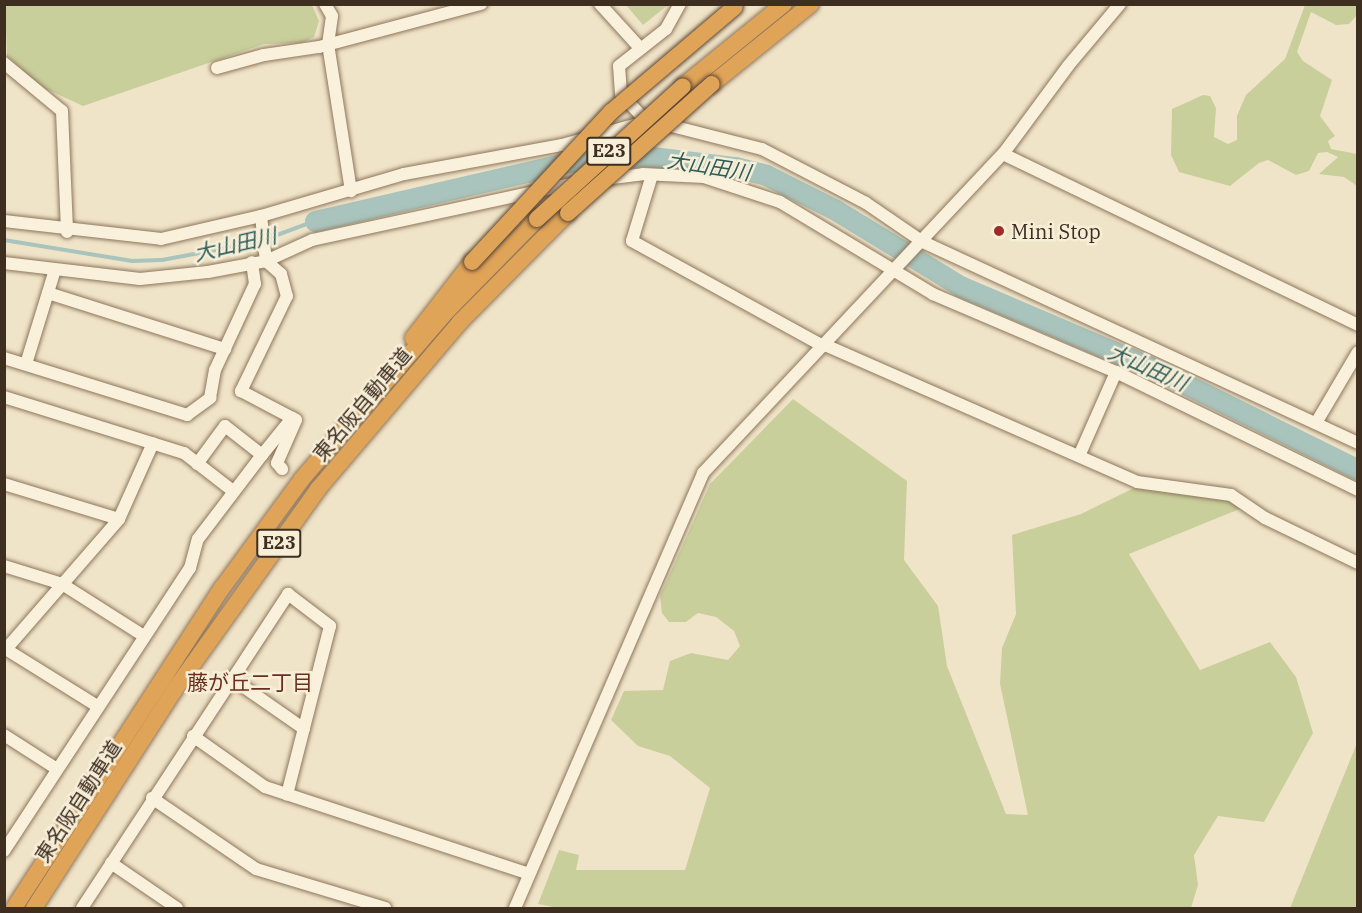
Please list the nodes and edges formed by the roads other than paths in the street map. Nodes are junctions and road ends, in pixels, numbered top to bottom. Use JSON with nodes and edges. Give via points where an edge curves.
{"nodes":[{"id":1,"x":325,"y":4,"type":"edge"},
{"id":2,"x":481,"y":4,"type":"edge"},
{"id":3,"x":600,"y":4,"type":"edge"},
{"id":4,"x":680,"y":4,"type":"edge"},
{"id":5,"x":784,"y":4,"type":"edge"},
{"id":6,"x":812,"y":4,"type":"edge"},
{"id":7,"x":1120,"y":4,"type":"edge"},
{"id":8,"x":736,"y":6,"type":"edge"},
{"id":9,"x":327,"y":44,"type":"junction"},
{"id":10,"x":640,"y":48,"type":"junction"},
{"id":11,"x":4,"y":63,"type":"edge"},
{"id":12,"x":217,"y":68,"type":"dead end"},
{"id":13,"x":646,"y":122,"type":"junction"},
{"id":14,"x":1003,"y":154,"type":"junction"},
{"id":15,"x":652,"y":175,"type":"junction"},
{"id":16,"x":351,"y":191,"type":"junction"},
{"id":17,"x":261,"y":216,"type":"junction"},
{"id":18,"x":6,"y":226,"type":"edge"},
{"id":19,"x":67,"y":231,"type":"junction"},
{"id":20,"x":921,"y":243,"type":"junction"},
{"id":21,"x":266,"y":261,"type":"junction"},
{"id":22,"x":252,"y":262,"type":"junction"},
{"id":23,"x":4,"y":263,"type":"edge"},
{"id":24,"x":897,"y":269,"type":"junction"},
{"id":25,"x":55,"y":270,"type":"junction"},
{"id":26,"x":48,"y":293,"type":"junction"},
{"id":27,"x":1358,"y":325,"type":"edge"},
{"id":28,"x":824,"y":345,"type":"junction"},
{"id":29,"x":225,"y":349,"type":"junction"},
{"id":30,"x":1358,"y":352,"type":"edge"},
{"id":31,"x":4,"y":358,"type":"edge"},
{"id":32,"x":26,"y":364,"type":"junction"},
{"id":33,"x":1116,"y":372,"type":"junction"},
{"id":34,"x":389,"y":376,"type":"junction"},
{"id":35,"x":4,"y":397,"type":"edge"},
{"id":36,"x":292,"y":418,"type":"junction"},
{"id":37,"x":1316,"y":423,"type":"junction"},
{"id":38,"x":153,"y":443,"type":"junction"},
{"id":39,"x":1358,"y":443,"type":"edge"},
{"id":40,"x":262,"y":455,"type":"junction"},
{"id":41,"x":1079,"y":456,"type":"junction"},
{"id":42,"x":196,"y":464,"type":"junction"},
{"id":43,"x":282,"y":469,"type":"dead end"},
{"id":44,"x":4,"y":484,"type":"edge"},
{"id":45,"x":1358,"y":490,"type":"edge"},
{"id":46,"x":233,"y":491,"type":"junction"},
{"id":47,"x":118,"y":519,"type":"junction"},
{"id":48,"x":1358,"y":563,"type":"edge"},
{"id":49,"x":4,"y":566,"type":"edge"},
{"id":50,"x":62,"y":584,"type":"junction"},
{"id":51,"x":144,"y":636,"type":"junction"},
{"id":52,"x":6,"y":648,"type":"edge"},
{"id":53,"x":231,"y":678,"type":"junction"},
{"id":54,"x":98,"y":706,"type":"junction"},
{"id":55,"x":304,"y":729,"type":"junction"},
{"id":56,"x":4,"y":735,"type":"edge"},
{"id":57,"x":192,"y":736,"type":"junction"},
{"id":58,"x":57,"y":769,"type":"junction"},
{"id":59,"x":287,"y":795,"type":"junction"},
{"id":60,"x":152,"y":798,"type":"junction"},
{"id":61,"x":4,"y":851,"type":"edge"},
{"id":62,"x":111,"y":863,"type":"junction"},
{"id":63,"x":529,"y":874,"type":"junction"},
{"id":64,"x":14,"y":909,"type":"edge"},
{"id":65,"x":34,"y":909,"type":"edge"},
{"id":66,"x":82,"y":909,"type":"edge"},
{"id":67,"x":177,"y":909,"type":"edge"},
{"id":68,"x":385,"y":909,"type":"edge"},
{"id":69,"x":515,"y":909,"type":"edge"}],
"edges":[{"from":1,"to":9,"type":"street","via":[[332,16]]},
{"from":2,"to":9,"type":"street"},
{"from":3,"to":10,"type":"street"},
{"from":4,"to":10,"type":"street","via":[[666,29]]},
{"from":5,"to":34,"type":"highway","name":"東名阪自動車道","number":"E23","bridge":true,"via":[[683,86],[537,219]]},
{"from":6,"to":65,"type":"highway","name":"東名阪自動車道","number":"E23","bridge":true,"via":[[712,84],[568,213],[453,331],[318,489],[175,689]]},
{"from":7,"to":14,"type":"street"},
{"from":8,"to":34,"type":"highway","bridge":true,"via":[[611,112],[431,309]]},
{"from":9,"to":12,"type":"street"},
{"from":9,"to":16,"type":"street"},
{"from":10,"to":13,"type":"street","via":[[619,66],[616,81]]},
{"from":11,"to":19,"type":"street","via":[[62,111]]},
{"from":13,"to":16,"type":"street","via":[[562,144],[404,174]]},
{"from":13,"to":20,"type":"street","via":[[684,127],[762,149],[866,203]]},
{"from":14,"to":20,"type":"street"},
{"from":14,"to":27,"type":"street"},
{"from":15,"to":21,"type":"street","via":[[589,181],[487,200],[312,240]]},
{"from":15,"to":24,"type":"street","via":[[704,177],[780,202]]},
{"from":15,"to":28,"type":"street","via":[[632,241]]},
{"from":16,"to":17,"type":"street"},
{"from":17,"to":19,"type":"street","via":[[161,239]]},
{"from":17,"to":21,"type":"street"},
{"from":18,"to":19,"type":"street"},
{"from":20,"to":24,"type":"street"},
{"from":20,"to":37,"type":"street"},
{"from":21,"to":22,"type":"street"},
{"from":21,"to":36,"type":"street","via":[[281,274],[287,296],[241,391]]},
{"from":22,"to":25,"type":"street","via":[[141,279]]},
{"from":22,"to":29,"type":"street","via":[[255,284]]},
{"from":23,"to":25,"type":"street"},
{"from":24,"to":28,"type":"street"},
{"from":24,"to":33,"type":"street","via":[[962,308]]},
{"from":25,"to":26,"type":"street"},
{"from":26,"to":29,"type":"street"},
{"from":26,"to":32,"type":"street"},
{"from":28,"to":41,"type":"street"},
{"from":28,"to":63,"type":"street","via":[[703,473]]},
{"from":29,"to":32,"type":"street","via":[[215,370],[210,398],[187,415]]},
{"from":30,"to":37,"type":"street"},
{"from":31,"to":32,"type":"street"},
{"from":33,"to":41,"type":"street"},
{"from":33,"to":45,"type":"street"},
{"from":34,"to":64,"type":"highway","name":"東名阪自動車道","number":"E23","via":[[302,479],[222,588]]},
{"from":35,"to":38,"type":"street"},
{"from":36,"to":40,"type":"street"},
{"from":36,"to":43,"type":"street","via":[[296,420],[277,463]]},
{"from":37,"to":39,"type":"street"},
{"from":38,"to":42,"type":"street","via":[[184,453]]},
{"from":38,"to":47,"type":"street"},
{"from":40,"to":42,"type":"street","via":[[225,426]]},
{"from":40,"to":46,"type":"street"},
{"from":41,"to":48,"type":"street","via":[[1153,488],[1231,495],[1265,518]]},
{"from":42,"to":46,"type":"street"},
{"from":44,"to":47,"type":"street"},
{"from":46,"to":51,"type":"street","via":[[198,539],[190,568]]},
{"from":47,"to":50,"type":"street"},
{"from":49,"to":50,"type":"street"},
{"from":50,"to":51,"type":"street"},
{"from":50,"to":52,"type":"street"},
{"from":51,"to":54,"type":"street"},
{"from":52,"to":54,"type":"street"},
{"from":53,"to":55,"type":"street"},
{"from":53,"to":55,"type":"street","via":[[288,594],[330,626]]},
{"from":53,"to":57,"type":"street"},
{"from":54,"to":58,"type":"street"},
{"from":55,"to":59,"type":"street"},
{"from":56,"to":58,"type":"street"},
{"from":57,"to":59,"type":"street","via":[[265,787]]},
{"from":57,"to":60,"type":"street"},
{"from":58,"to":61,"type":"street"},
{"from":59,"to":63,"type":"street"},
{"from":60,"to":62,"type":"street"},
{"from":60,"to":68,"type":"street","via":[[256,869]]},
{"from":62,"to":66,"type":"street"},
{"from":62,"to":67,"type":"street"},
{"from":63,"to":69,"type":"street"}]}
